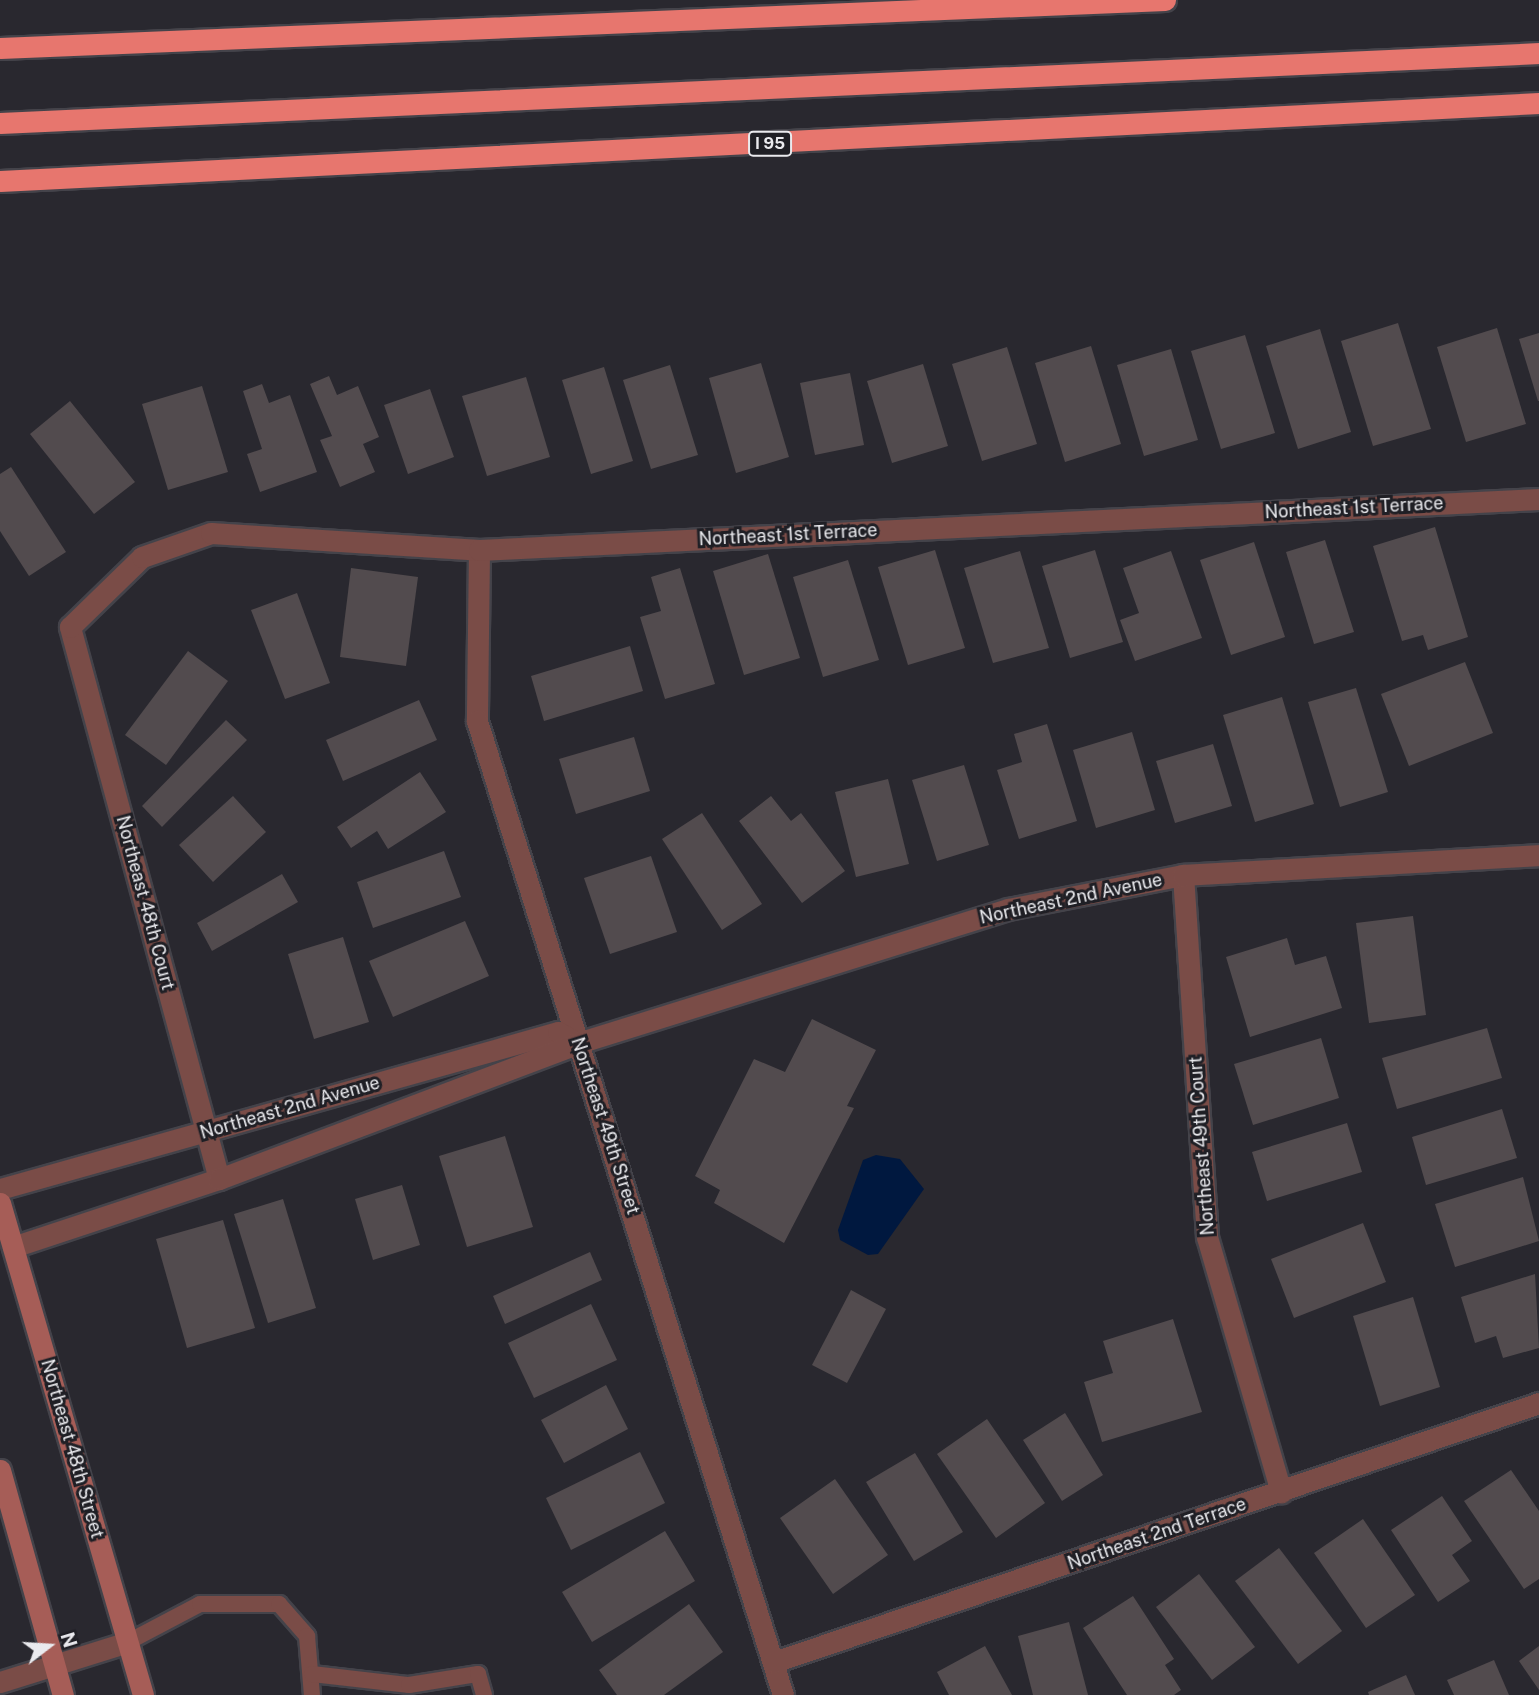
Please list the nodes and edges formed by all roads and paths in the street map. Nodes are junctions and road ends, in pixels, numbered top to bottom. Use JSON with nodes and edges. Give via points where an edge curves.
{"nodes":[{"id":1,"x":1165,"y":0,"type":"edge"},
{"id":2,"x":0,"y":48,"type":"edge"},
{"id":3,"x":1539,"y":53,"type":"edge"},
{"id":4,"x":1539,"y":103,"type":"edge"},
{"id":5,"x":0,"y":123,"type":"edge"},
{"id":6,"x":0,"y":181,"type":"edge"},
{"id":7,"x":1539,"y":499,"type":"edge"},
{"id":8,"x":479,"y":550,"type":"junction"},
{"id":9,"x":70,"y":627,"type":"joint"},
{"id":10,"x":1539,"y":855,"type":"edge"},
{"id":11,"x":1183,"y":875,"type":"junction"},
{"id":12,"x":578,"y":1043,"type":"junction"},
{"id":13,"x":207,"y":1132,"type":"junction"},
{"id":14,"x":219,"y":1179,"type":"junction"},
{"id":15,"x":0,"y":1189,"type":"edge"},
{"id":16,"x":0,"y":1203,"type":"edge"},
{"id":17,"x":13,"y":1247,"type":"junction"},
{"id":18,"x":1539,"y":1403,"type":"edge"},
{"id":19,"x":0,"y":1470,"type":"edge"},
{"id":20,"x":1281,"y":1492,"type":"junction"},
{"id":21,"x":128,"y":1642,"type":"junction"},
{"id":22,"x":774,"y":1662,"type":"junction"},
{"id":23,"x":55,"y":1665,"type":"junction"},
{"id":24,"x":312,"y":1674,"type":"junction"},
{"id":25,"x":0,"y":1682,"type":"edge"},
{"id":26,"x":63,"y":1695,"type":"edge"},
{"id":27,"x":143,"y":1695,"type":"edge"},
{"id":28,"x":312,"y":1695,"type":"edge"},
{"id":29,"x":484,"y":1695,"type":"edge"},
{"id":30,"x":783,"y":1695,"type":"edge"}],
"edges":[{"from":1,"to":2,"type":"highway"},
{"from":3,"to":5,"type":"highway"},
{"from":4,"to":6,"type":"highway","number":"I 95"},
{"from":7,"to":8,"type":"street","name":"Northeast 1st Terrace"},
{"from":8,"to":9,"type":"street","name":"Northeast 1st Terrace","via":[[211,533],[142,557]]},
{"from":8,"to":12,"type":"street","name":"Northeast 49th Street","via":[[477,721]]},
{"from":9,"to":13,"type":"street","name":"Northeast 48th Court"},
{"from":10,"to":11,"type":"street","name":"Northeast 2nd Avenue"},
{"from":11,"to":12,"type":"street","name":"Northeast 2nd Avenue","via":[[1008,909]]},
{"from":11,"to":20,"type":"street","name":"Northeast 49th Court","via":[[1207,1237]]},
{"from":12,"to":13,"type":"street","name":"Northeast 2nd Avenue","via":[[558,1032]]},
{"from":12,"to":14,"type":"street","name":"Northeast 2nd Avenue"},
{"from":12,"to":22,"type":"street","name":"Northeast 49th Street"},
{"from":13,"to":14,"type":"street","name":"Northeast 48th Court"},
{"from":13,"to":15,"type":"street","name":"Northeast 2nd Avenue"},
{"from":14,"to":17,"type":"street","name":"Northeast 2nd Avenue"},
{"from":16,"to":17,"type":"main road","name":"Northeast 48th Street"},
{"from":17,"to":21,"type":"main road","name":"Northeast 48th Street"},
{"from":18,"to":20,"type":"street","name":"Northeast 2nd Terrace"},
{"from":19,"to":23,"type":"main road"},
{"from":20,"to":22,"type":"street","name":"Northeast 2nd Terrace"},
{"from":21,"to":23,"type":"street"},
{"from":21,"to":24,"type":"lane","via":[[200,1604],[279,1604],[307,1636]]},
{"from":21,"to":27,"type":"main road","name":"Northeast 48th Street"},
{"from":22,"to":30,"type":"street","name":"Northeast 49th Street"},
{"from":23,"to":25,"type":"street"},
{"from":23,"to":26,"type":"main road"},
{"from":24,"to":28,"type":"lane"},
{"from":24,"to":29,"type":"lane","via":[[409,1685],[478,1674]]}]}
